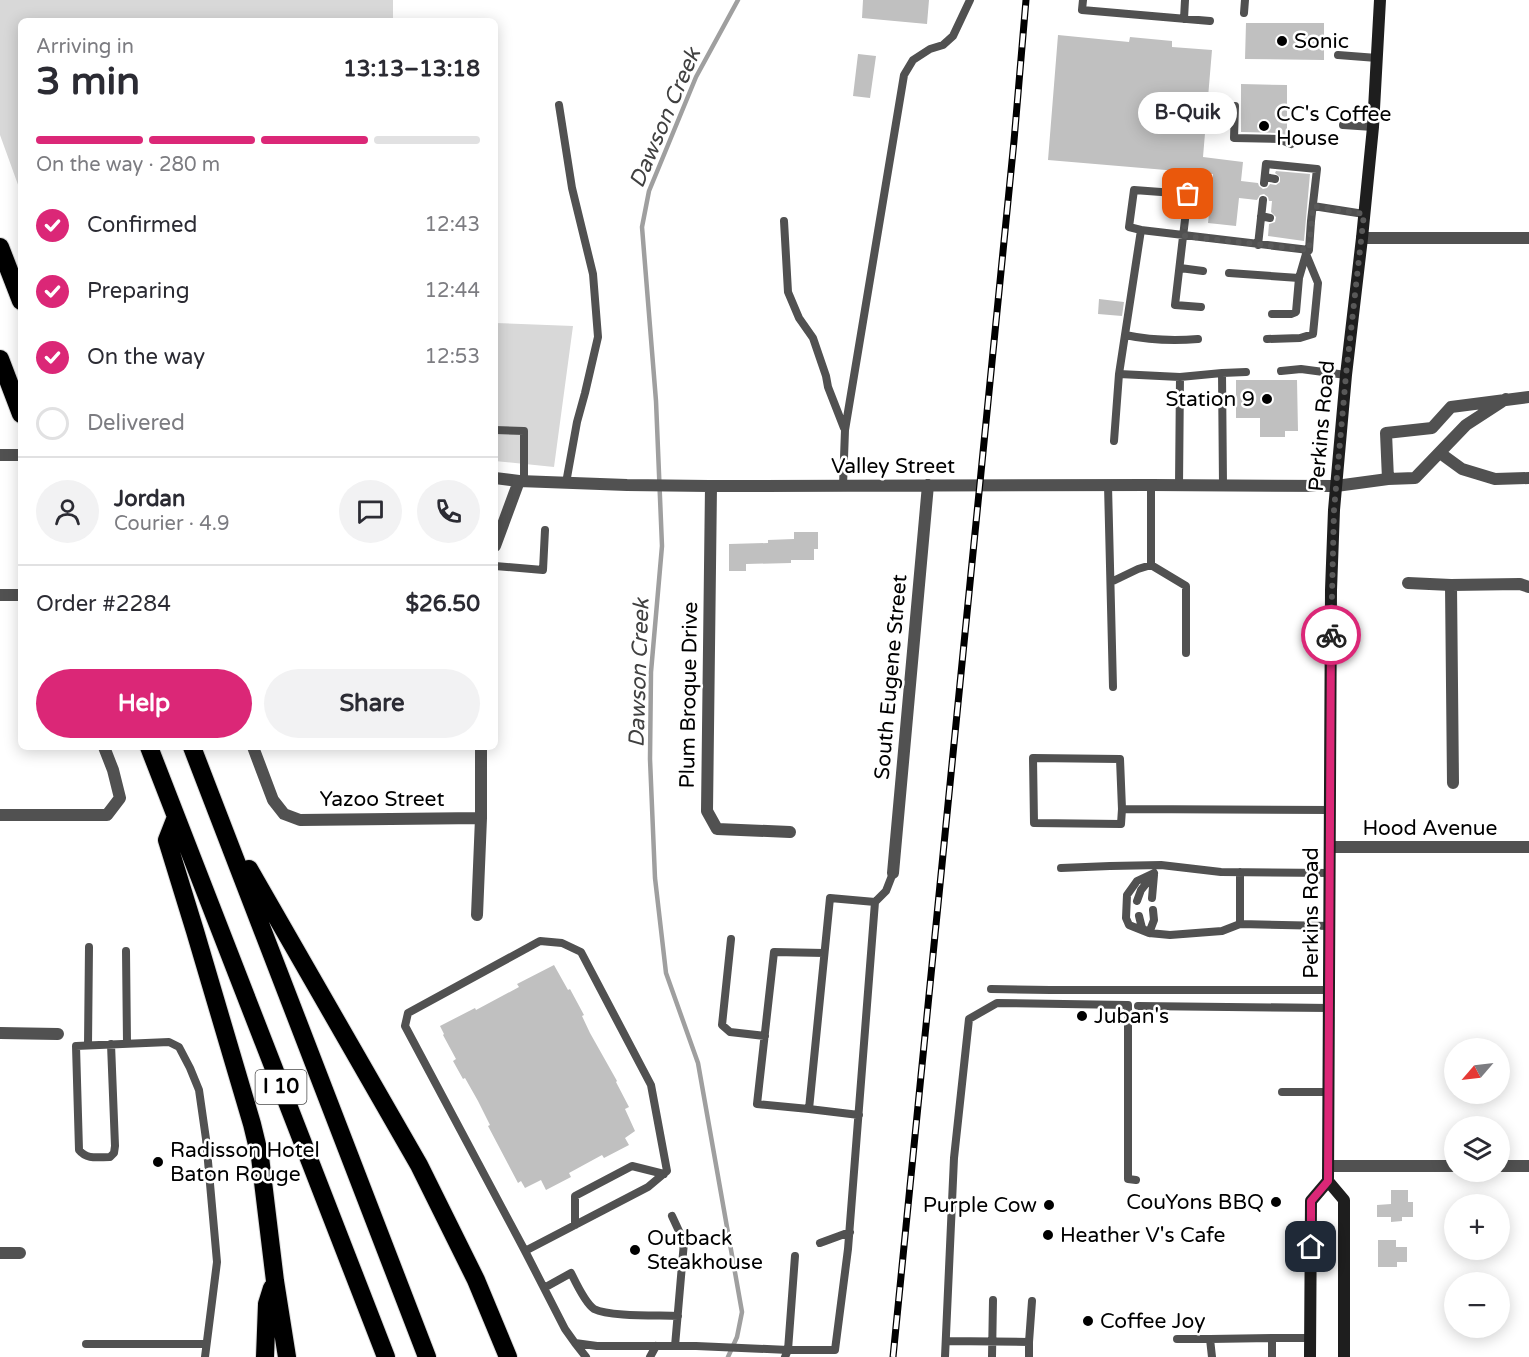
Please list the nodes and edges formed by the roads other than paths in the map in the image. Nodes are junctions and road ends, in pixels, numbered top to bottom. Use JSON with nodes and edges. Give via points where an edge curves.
{"nodes":[{"id":1,"x":970,"y":0,"type":"edge"},
{"id":2,"x":1083,"y":0,"type":"edge"},
{"id":3,"x":1185,"y":0,"type":"edge"},
{"id":4,"x":1245,"y":0,"type":"edge"},
{"id":5,"x":1380,"y":0,"type":"edge"},
{"id":6,"x":1245,"y":13,"type":"dead end"},
{"id":7,"x":1184,"y":19,"type":"junction"},
{"id":8,"x":1210,"y":21,"type":"dead end"},
{"id":9,"x":1338,"y":55,"type":"dead end"},
{"id":10,"x":1377,"y":58,"type":"junction"},
{"id":11,"x":559,"y":105,"type":"dead end"},
{"id":12,"x":1235,"y":106,"type":"dead end"},
{"id":13,"x":1343,"y":125,"type":"dead end"},
{"id":14,"x":1373,"y":127,"type":"junction"},
{"id":15,"x":1291,"y":144,"type":"dead end"},
{"id":16,"x":1275,"y":179,"type":"dead end"},
{"id":17,"x":1263,"y":200,"type":"dead end"},
{"id":18,"x":1313,"y":206,"type":"junction"},
{"id":19,"x":1364,"y":214,"type":"junction"},
{"id":20,"x":1261,"y":216,"type":"junction"},
{"id":21,"x":1270,"y":218,"type":"dead end"},
{"id":22,"x":784,"y":221,"type":"dead end"},
{"id":23,"x":1141,"y":230,"type":"junction"},
{"id":24,"x":1184,"y":236,"type":"junction"},
{"id":25,"x":1362,"y":238,"type":"junction"},
{"id":26,"x":1529,"y":238,"type":"edge"},
{"id":27,"x":1257,"y":245,"type":"junction"},
{"id":28,"x":0,"y":247,"type":"edge"},
{"id":29,"x":1308,"y":252,"type":"junction"},
{"id":30,"x":1180,"y":268,"type":"junction"},
{"id":31,"x":1203,"y":271,"type":"dead end"},
{"id":32,"x":1229,"y":273,"type":"dead end"},
{"id":33,"x":1299,"y":278,"type":"junction"},
{"id":34,"x":18,"y":293,"type":"edge"},
{"id":35,"x":1201,"y":307,"type":"dead end"},
{"id":36,"x":1272,"y":314,"type":"dead end"},
{"id":37,"x":1125,"y":336,"type":"junction"},
{"id":38,"x":1198,"y":339,"type":"dead end"},
{"id":39,"x":1267,"y":339,"type":"dead end"},
{"id":40,"x":0,"y":359,"type":"edge"},
{"id":41,"x":1281,"y":371,"type":"dead end"},
{"id":42,"x":1246,"y":372,"type":"dead end"},
{"id":43,"x":1222,"y":373,"type":"junction"},
{"id":44,"x":1119,"y":374,"type":"junction"},
{"id":45,"x":1346,"y":375,"type":"junction"},
{"id":46,"x":1180,"y":377,"type":"junction"},
{"id":47,"x":1529,"y":397,"type":"edge"},
{"id":48,"x":1506,"y":399,"type":"junction"},
{"id":49,"x":18,"y":406,"type":"edge"},
{"id":50,"x":498,"y":430,"type":"edge"},
{"id":51,"x":845,"y":430,"type":"junction"},
{"id":52,"x":1114,"y":441,"type":"dead end"},
{"id":53,"x":1440,"y":453,"type":"junction"},
{"id":54,"x":0,"y":455,"type":"edge"},
{"id":55,"x":18,"y":455,"type":"edge"},
{"id":56,"x":498,"y":478,"type":"edge"},
{"id":57,"x":1529,"y":478,"type":"edge"},
{"id":58,"x":1388,"y":479,"type":"junction"},
{"id":59,"x":521,"y":481,"type":"junction"},
{"id":60,"x":566,"y":483,"type":"junction"},
{"id":61,"x":928,"y":485,"type":"junction"},
{"id":62,"x":1151,"y":485,"type":"junction"},
{"id":63,"x":1179,"y":485,"type":"junction"},
{"id":64,"x":1223,"y":485,"type":"junction"},
{"id":65,"x":710,"y":486,"type":"junction"},
{"id":66,"x":843,"y":486,"type":"junction"},
{"id":67,"x":1108,"y":486,"type":"junction"},
{"id":68,"x":1336,"y":486,"type":"junction"},
{"id":69,"x":545,"y":530,"type":"dead end"},
{"id":70,"x":498,"y":538,"type":"edge"},
{"id":71,"x":1151,"y":566,"type":"junction"},
{"id":72,"x":498,"y":567,"type":"edge"},
{"id":73,"x":1111,"y":582,"type":"junction"},
{"id":74,"x":1408,"y":583,"type":"dead end"},
{"id":75,"x":1451,"y":585,"type":"junction"},
{"id":76,"x":1529,"y":587,"type":"edge"},
{"id":77,"x":0,"y":595,"type":"edge"},
{"id":78,"x":18,"y":595,"type":"edge"},
{"id":79,"x":1186,"y":653,"type":"dead end"},
{"id":80,"x":1113,"y":687,"type":"dead end"},
{"id":81,"x":106,"y":750,"type":"edge"},
{"id":82,"x":150,"y":750,"type":"edge"},
{"id":83,"x":193,"y":750,"type":"edge"},
{"id":84,"x":254,"y":750,"type":"edge"},
{"id":85,"x":481,"y":750,"type":"edge"},
{"id":86,"x":1453,"y":783,"type":"dead end"},
{"id":87,"x":1122,"y":809,"type":"junction"},
{"id":88,"x":1331,"y":810,"type":"junction"},
{"id":89,"x":0,"y":815,"type":"edge"},
{"id":90,"x":176,"y":817,"type":"junction"},
{"id":91,"x":220,"y":818,"type":"junction"},
{"id":92,"x":481,"y":818,"type":"junction"},
{"id":93,"x":790,"y":832,"type":"dead end"},
{"id":94,"x":1331,"y":847,"type":"junction"},
{"id":95,"x":1529,"y":847,"type":"edge"},
{"id":96,"x":1161,"y":865,"type":"junction"},
{"id":97,"x":1061,"y":868,"type":"dead end"},
{"id":98,"x":1240,"y":872,"type":"junction"},
{"id":99,"x":893,"y":873,"type":"joint"},
{"id":100,"x":1154,"y":873,"type":"junction"},
{"id":101,"x":1331,"y":873,"type":"junction"},
{"id":102,"x":1152,"y":898,"type":"dead end"},
{"id":103,"x":875,"y":902,"type":"junction"},
{"id":104,"x":1137,"y":902,"type":"dead end"},
{"id":105,"x":1153,"y":910,"type":"dead end"},
{"id":106,"x":477,"y":915,"type":"dead end"},
{"id":107,"x":1139,"y":916,"type":"dead end"},
{"id":108,"x":1240,"y":924,"type":"junction"},
{"id":109,"x":1330,"y":926,"type":"junction"},
{"id":110,"x":1149,"y":933,"type":"junction"},
{"id":111,"x":731,"y":939,"type":"dead end"},
{"id":112,"x":89,"y":947,"type":"dead end"},
{"id":113,"x":126,"y":951,"type":"dead end"},
{"id":114,"x":824,"y":953,"type":"junction"},
{"id":115,"x":991,"y":989,"type":"dead end"},
{"id":116,"x":1330,"y":990,"type":"junction"},
{"id":117,"x":1138,"y":1005,"type":"dead end"},
{"id":118,"x":1330,"y":1008,"type":"junction"},
{"id":119,"x":0,"y":1033,"type":"edge"},
{"id":120,"x":58,"y":1034,"type":"dead end"},
{"id":121,"x":765,"y":1036,"type":"junction"},
{"id":122,"x":127,"y":1043,"type":"junction"},
{"id":123,"x":111,"y":1044,"type":"junction"},
{"id":124,"x":88,"y":1045,"type":"junction"},
{"id":125,"x":1282,"y":1092,"type":"dead end"},
{"id":126,"x":1329,"y":1092,"type":"junction"},
{"id":127,"x":809,"y":1109,"type":"junction"},
{"id":128,"x":859,"y":1115,"type":"junction"},
{"id":129,"x":1329,"y":1166,"type":"junction"},
{"id":130,"x":1444,"y":1166,"type":"edge"},
{"id":131,"x":1510,"y":1166,"type":"edge"},
{"id":132,"x":1529,"y":1166,"type":"edge"},
{"id":133,"x":664,"y":1174,"type":"junction"},
{"id":134,"x":1136,"y":1180,"type":"dead end"},
{"id":135,"x":1328,"y":1181,"type":"junction"},
{"id":136,"x":672,"y":1216,"type":"dead end"},
{"id":137,"x":575,"y":1225,"type":"junction"},
{"id":138,"x":850,"y":1232,"type":"junction"},
{"id":139,"x":820,"y":1243,"type":"dead end"},
{"id":140,"x":525,"y":1251,"type":"junction"},
{"id":141,"x":0,"y":1253,"type":"edge"},
{"id":142,"x":20,"y":1253,"type":"dead end"},
{"id":143,"x":795,"y":1256,"type":"dead end"},
{"id":144,"x":275,"y":1281,"type":"junction"},
{"id":145,"x":544,"y":1288,"type":"junction"},
{"id":146,"x":993,"y":1300,"type":"dead end"},
{"id":147,"x":1032,"y":1301,"type":"dead end"},
{"id":148,"x":678,"y":1316,"type":"junction"},
{"id":149,"x":1272,"y":1338,"type":"junction"},
{"id":150,"x":1310,"y":1338,"type":"junction"},
{"id":151,"x":1177,"y":1339,"type":"dead end"},
{"id":152,"x":1210,"y":1339,"type":"junction"},
{"id":153,"x":946,"y":1341,"type":"junction"},
{"id":154,"x":992,"y":1342,"type":"junction"},
{"id":155,"x":1029,"y":1342,"type":"junction"},
{"id":156,"x":86,"y":1344,"type":"dead end"},
{"id":157,"x":206,"y":1344,"type":"junction"},
{"id":158,"x":575,"y":1344,"type":"junction"},
{"id":159,"x":656,"y":1346,"type":"junction"},
{"id":160,"x":675,"y":1346,"type":"junction"},
{"id":161,"x":787,"y":1353,"type":"edge"},
{"id":162,"x":205,"y":1357,"type":"edge"},
{"id":163,"x":264,"y":1357,"type":"edge"},
{"id":164,"x":287,"y":1357,"type":"edge"},
{"id":165,"x":386,"y":1357,"type":"edge"},
{"id":166,"x":427,"y":1357,"type":"edge"},
{"id":167,"x":508,"y":1357,"type":"edge"},
{"id":168,"x":586,"y":1357,"type":"edge"},
{"id":169,"x":650,"y":1357,"type":"edge"},
{"id":170,"x":945,"y":1357,"type":"edge"},
{"id":171,"x":992,"y":1357,"type":"edge"},
{"id":172,"x":1029,"y":1357,"type":"edge"},
{"id":173,"x":1212,"y":1357,"type":"edge"},
{"id":174,"x":1272,"y":1357,"type":"edge"},
{"id":175,"x":1310,"y":1357,"type":"edge"},
{"id":176,"x":1344,"y":1357,"type":"edge"}],
"edges":[{"from":1,"to":51,"type":"lane","via":[[953,36],[913,60],[904,75]]},
{"from":2,"to":7,"type":"lane","via":[[1082,10]]},
{"from":3,"to":7,"type":"lane"},
{"from":4,"to":6,"type":"lane"},
{"from":5,"to":10,"type":"main road","name":"Perkins Road"},
{"from":7,"to":8,"type":"lane"},
{"from":9,"to":10,"type":"lane"},
{"from":10,"to":14,"type":"main road","name":"Perkins Road"},
{"from":11,"to":60,"type":"lane","via":[[572,188],[593,274],[597,337]]},
{"from":12,"to":15,"type":"lane","via":[[1234,138],[1279,139]]},
{"from":13,"to":14,"type":"lane"},
{"from":14,"to":19,"type":"main road","name":"Perkins Road"},
{"from":16,"to":18,"type":"lane","via":[[1265,180],[1266,164],[1317,169]]},
{"from":17,"to":20,"type":"lane"},
{"from":18,"to":19,"type":"lane"},
{"from":18,"to":29,"type":"lane"},
{"from":19,"to":25,"type":"main road","name":"Perkins Road"},
{"from":20,"to":21,"type":"lane"},
{"from":20,"to":27,"type":"lane"},
{"from":22,"to":51,"type":"lane","via":[[788,292],[813,338]]},
{"from":23,"to":24,"type":"lane"},
{"from":23,"to":24,"type":"lane","via":[[1129,227],[1134,190],[1188,194]]},
{"from":23,"to":37,"type":"lane"},
{"from":24,"to":27,"type":"lane"},
{"from":24,"to":30,"type":"lane"},
{"from":25,"to":26,"type":"street"},
{"from":25,"to":45,"type":"main road","name":"Perkins Road"},
{"from":27,"to":29,"type":"lane"},
{"from":28,"to":34,"type":"highway"},
{"from":29,"to":33,"type":"lane"},
{"from":29,"to":39,"type":"lane","via":[[1318,283],[1313,334]]},
{"from":30,"to":31,"type":"lane"},
{"from":30,"to":35,"type":"lane","via":[[1175,305]]},
{"from":32,"to":33,"type":"lane"},
{"from":33,"to":36,"type":"lane","via":[[1296,312]]},
{"from":37,"to":38,"type":"lane","via":[[1173,341]]},
{"from":37,"to":44,"type":"lane"},
{"from":40,"to":49,"type":"highway"},
{"from":41,"to":45,"type":"lane","via":[[1301,369]]},
{"from":42,"to":43,"type":"lane"},
{"from":43,"to":46,"type":"lane"},
{"from":43,"to":64,"type":"lane"},
{"from":44,"to":46,"type":"lane"},
{"from":44,"to":52,"type":"lane"},
{"from":45,"to":68,"type":"main road","name":"Perkins Road"},
{"from":46,"to":63,"type":"lane"},
{"from":47,"to":48,"type":"street"},
{"from":48,"to":53,"type":"street","name":"Valley Street","via":[[1466,425]]},
{"from":48,"to":58,"type":"street","via":[[1451,406],[1432,428],[1386,433]]},
{"from":50,"to":59,"type":"lane","via":[[524,431]]},
{"from":51,"to":66,"type":"lane"},
{"from":53,"to":57,"type":"street","via":[[1462,469],[1495,479]]},
{"from":53,"to":58,"type":"street","name":"Valley Street","via":[[1415,478]]},
{"from":54,"to":55,"type":"street"},
{"from":56,"to":59,"type":"street","name":"Valley Street"},
{"from":58,"to":68,"type":"street","name":"Valley Street"},
{"from":59,"to":60,"type":"street","name":"Valley Street"},
{"from":59,"to":70,"type":"street"},
{"from":60,"to":65,"type":"street","name":"Valley Street"},
{"from":61,"to":66,"type":"street","name":"Valley Street"},
{"from":61,"to":67,"type":"street","name":"Valley Street"},
{"from":61,"to":99,"type":"street","name":"South Eugene Street"},
{"from":62,"to":63,"type":"street","name":"Valley Street"},
{"from":62,"to":67,"type":"street","name":"Valley Street"},
{"from":62,"to":71,"type":"lane"},
{"from":63,"to":64,"type":"street","name":"Valley Street"},
{"from":64,"to":68,"type":"street","name":"Valley Street"},
{"from":65,"to":66,"type":"street","name":"Valley Street"},
{"from":65,"to":93,"type":"street","name":"Plum Broque Drive","via":[[707,811],[717,829]]},
{"from":67,"to":73,"type":"lane"},
{"from":68,"to":88,"type":"main road","name":"Perkins Road","via":[[1331,590]]},
{"from":69,"to":72,"type":"lane","via":[[543,570]]},
{"from":71,"to":73,"type":"lane"},
{"from":71,"to":79,"type":"lane","via":[[1186,586]]},
{"from":73,"to":80,"type":"lane"},
{"from":74,"to":75,"type":"street"},
{"from":75,"to":76,"type":"street"},
{"from":75,"to":86,"type":"street"},
{"from":77,"to":78,"type":"street"},
{"from":81,"to":89,"type":"street","via":[[120,798],[107,815]]},
{"from":82,"to":90,"type":"highway","number":"I 10"},
{"from":83,"to":91,"type":"highway","number":"I 10"},
{"from":84,"to":92,"type":"street","name":"Yazoo Street","via":[[273,800],[284,814],[300,820]]},
{"from":85,"to":92,"type":"street"},
{"from":87,"to":87,"type":"lane","via":[[1121,824],[1034,823],[1033,758],[1120,759]]},
{"from":87,"to":88,"type":"lane"},
{"from":88,"to":94,"type":"main road","name":"Perkins Road"},
{"from":90,"to":144,"type":"highway","via":[[166,840],[252,1124],[260,1157]]},
{"from":90,"to":165,"type":"highway","number":"I 10"},
{"from":91,"to":166,"type":"highway","number":"I 10"},
{"from":91,"to":167,"type":"highway","via":[[419,1165],[476,1280]]},
{"from":92,"to":106,"type":"street"},
{"from":94,"to":95,"type":"street","name":"Hood Avenue"},
{"from":94,"to":101,"type":"main road","name":"Perkins Road"},
{"from":96,"to":97,"type":"lane"},
{"from":96,"to":98,"type":"lane"},
{"from":96,"to":100,"type":"lane"},
{"from":98,"to":101,"type":"lane"},
{"from":98,"to":108,"type":"lane"},
{"from":99,"to":103,"type":"lane","via":[[886,891]]},
{"from":100,"to":102,"type":"lane"},
{"from":100,"to":104,"type":"lane"},
{"from":100,"to":110,"type":"lane","via":[[1137,881],[1127,895],[1129,925]]},
{"from":101,"to":109,"type":"main road","name":"Perkins Road"},
{"from":103,"to":114,"type":"lane","via":[[830,898]]},
{"from":103,"to":128,"type":"lane"},
{"from":105,"to":110,"type":"lane"},
{"from":107,"to":110,"type":"lane"},
{"from":108,"to":109,"type":"lane"},
{"from":108,"to":110,"type":"lane","via":[[1222,931]]},
{"from":109,"to":116,"type":"main road","name":"Perkins Road"},
{"from":111,"to":121,"type":"lane","via":[[722,1025],[730,1032]]},
{"from":112,"to":124,"type":"lane"},
{"from":113,"to":122,"type":"lane"},
{"from":114,"to":121,"type":"lane","via":[[774,952]]},
{"from":114,"to":127,"type":"lane"},
{"from":115,"to":116,"type":"lane"},
{"from":116,"to":118,"type":"main road","name":"Perkins Road"},
{"from":117,"to":118,"type":"lane"},
{"from":118,"to":126,"type":"main road","name":"Perkins Road"},
{"from":119,"to":120,"type":"street"},
{"from":121,"to":127,"type":"lane","via":[[757,1104]]},
{"from":122,"to":123,"type":"lane"},
{"from":122,"to":157,"type":"lane","via":[[169,1042],[179,1047],[199,1090],[217,1262]]},
{"from":123,"to":124,"type":"lane"},
{"from":123,"to":124,"type":"lane","via":[[114,1153],[110,1157],[89,1158],[79,1150],[76,1046]]},
{"from":125,"to":126,"type":"lane"},
{"from":126,"to":129,"type":"main road","name":"Perkins Road"},
{"from":127,"to":128,"type":"lane"},
{"from":128,"to":138,"type":"lane"},
{"from":129,"to":130,"type":"street"},
{"from":129,"to":135,"type":"main road","name":"Perkins Road"},
{"from":131,"to":132,"type":"street"},
{"from":133,"to":137,"type":"lane","via":[[648,1187]]},
{"from":133,"to":137,"type":"lane","via":[[632,1166],[574,1196]]},
{"from":133,"to":140,"type":"lane","via":[[667,1171],[651,1085],[581,952],[562,942],[540,941],[408,1013],[405,1026]]},
{"from":134,"to":153,"type":"lane","via":[[1128,1179],[1128,1005],[997,1003],[969,1019],[954,1158]]},
{"from":135,"to":150,"type":"main road","via":[[1311,1201]]},
{"from":135,"to":176,"type":"main road","via":[[1344,1200]]},
{"from":136,"to":148,"type":"lane","via":[[684,1242]]},
{"from":137,"to":140,"type":"lane"},
{"from":138,"to":139,"type":"lane"},
{"from":138,"to":161,"type":"lane","via":[[835,1350]]},
{"from":140,"to":145,"type":"lane"},
{"from":141,"to":142,"type":"street"},
{"from":143,"to":161,"type":"lane"},
{"from":144,"to":163,"type":"highway","via":[[267,1305]]},
{"from":144,"to":164,"type":"highway"},
{"from":145,"to":148,"type":"lane","via":[[571,1273],[593,1308],[611,1314]]},
{"from":145,"to":158,"type":"lane"},
{"from":146,"to":154,"type":"lane"},
{"from":147,"to":155,"type":"lane"},
{"from":148,"to":160,"type":"lane"},
{"from":149,"to":150,"type":"lane"},
{"from":149,"to":152,"type":"lane"},
{"from":149,"to":174,"type":"lane"},
{"from":150,"to":175,"type":"main road"},
{"from":151,"to":152,"type":"lane"},
{"from":152,"to":173,"type":"lane"},
{"from":153,"to":154,"type":"lane"},
{"from":153,"to":170,"type":"lane"},
{"from":154,"to":155,"type":"lane"},
{"from":154,"to":171,"type":"lane"},
{"from":155,"to":172,"type":"lane"},
{"from":156,"to":157,"type":"lane"},
{"from":157,"to":162,"type":"lane"},
{"from":158,"to":159,"type":"lane"},
{"from":158,"to":168,"type":"lane"},
{"from":159,"to":160,"type":"lane"},
{"from":159,"to":169,"type":"lane"},
{"from":160,"to":161,"type":"lane"}]}
